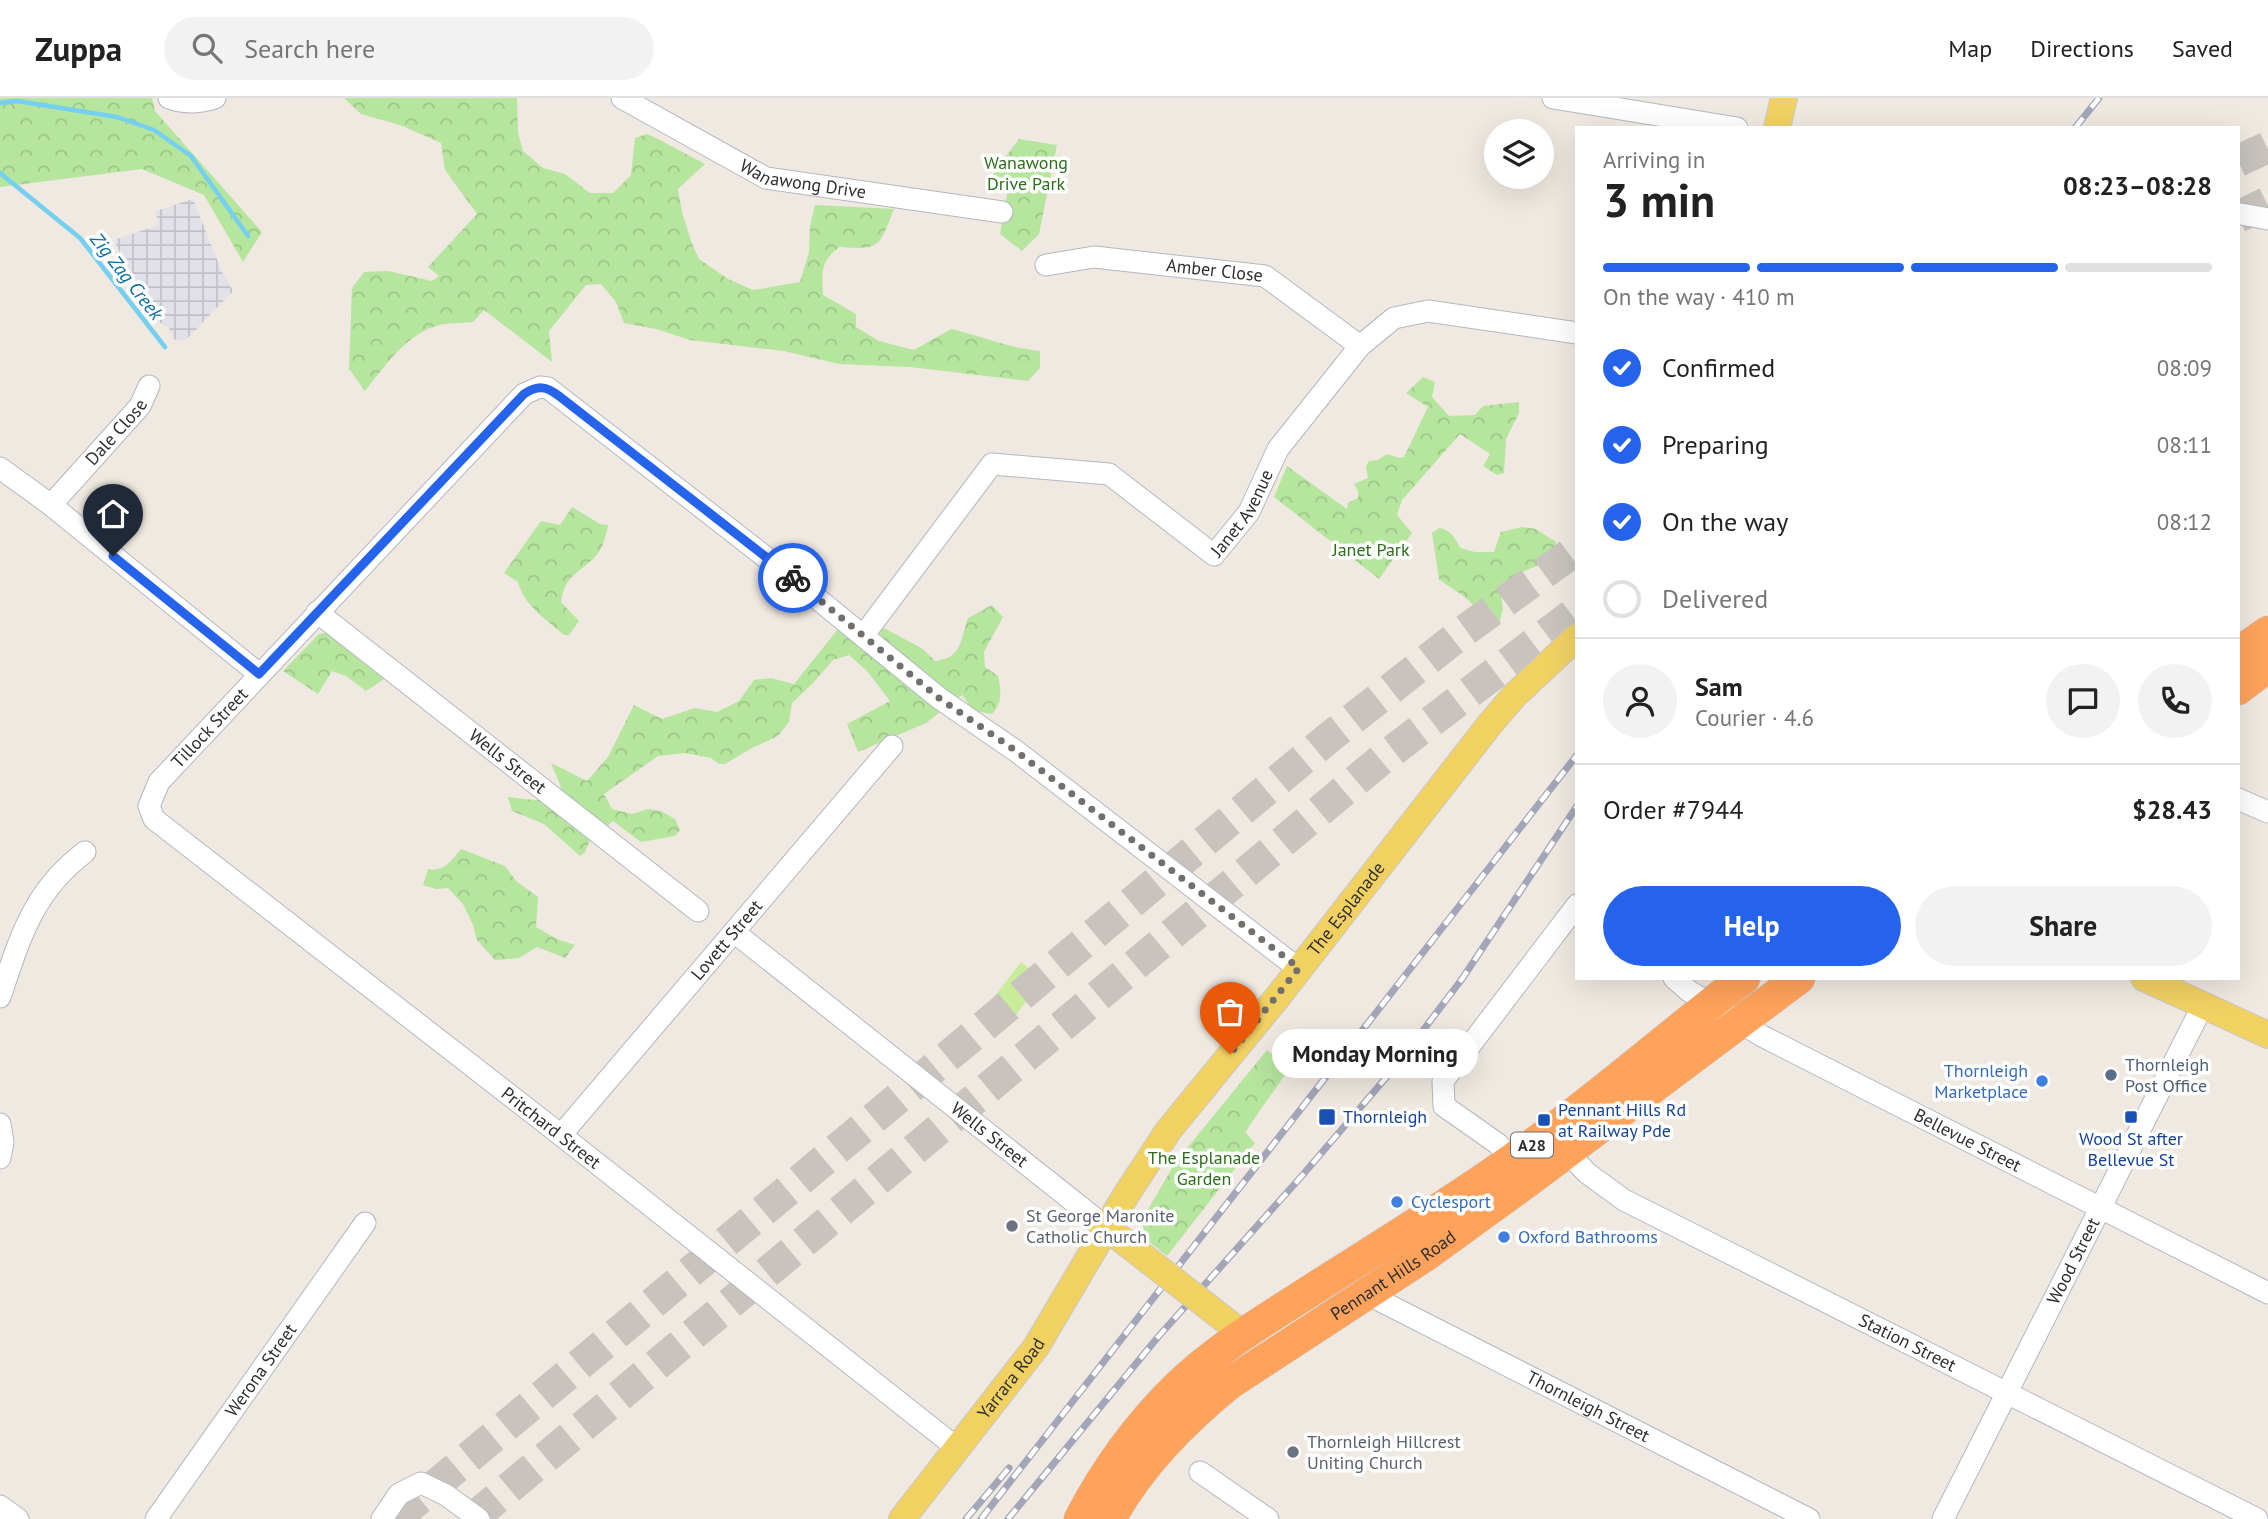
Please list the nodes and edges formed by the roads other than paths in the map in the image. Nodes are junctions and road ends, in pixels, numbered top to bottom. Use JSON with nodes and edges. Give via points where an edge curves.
{"nodes":[{"id":1,"x":169,"y":98,"type":"edge"},
{"id":2,"x":215,"y":98,"type":"edge"},
{"id":3,"x":622,"y":98,"type":"edge"},
{"id":4,"x":1553,"y":98,"type":"edge"},
{"id":5,"x":1784,"y":98,"type":"edge"},
{"id":6,"x":1726,"y":126,"type":"edge"},
{"id":7,"x":1777,"y":126,"type":"edge"},
{"id":8,"x":2240,"y":209,"type":"edge"},
{"id":9,"x":1002,"y":212,"type":"dead end"},
{"id":10,"x":2268,"y":219,"type":"edge"},
{"id":11,"x":1046,"y":265,"type":"dead end"},
{"id":12,"x":1575,"y":333,"type":"edge"},
{"id":13,"x":1360,"y":346,"type":"junction"},
{"id":14,"x":149,"y":386,"type":"dead end"},
{"id":15,"x":0,"y":468,"type":"edge"},
{"id":16,"x":51,"y":505,"type":"junction"},
{"id":17,"x":317,"y":612,"type":"junction"},
{"id":18,"x":2268,"y":632,"type":"edge"},
{"id":19,"x":863,"y":636,"type":"junction"},
{"id":20,"x":1575,"y":639,"type":"edge"},
{"id":21,"x":2240,"y":652,"type":"edge"},
{"id":22,"x":2268,"y":666,"type":"edge"},
{"id":23,"x":259,"y":674,"type":"junction"},
{"id":24,"x":2240,"y":687,"type":"edge"},
{"id":25,"x":892,"y":746,"type":"dead end"},
{"id":26,"x":2240,"y":800,"type":"edge"},
{"id":27,"x":149,"y":806,"type":"joint"},
{"id":28,"x":2268,"y":813,"type":"edge"},
{"id":29,"x":85,"y":852,"type":"dead end"},
{"id":30,"x":1575,"y":908,"type":"edge"},
{"id":31,"x":698,"y":911,"type":"dead end"},
{"id":32,"x":734,"y":932,"type":"junction"},
{"id":33,"x":1299,"y":968,"type":"junction"},
{"id":34,"x":1677,"y":980,"type":"edge"},
{"id":35,"x":1741,"y":980,"type":"edge"},
{"id":36,"x":1796,"y":980,"type":"edge"},
{"id":37,"x":2148,"y":980,"type":"edge"},
{"id":38,"x":0,"y":997,"type":"edge"},
{"id":39,"x":1710,"y":1004,"type":"junction"},
{"id":40,"x":2203,"y":1005,"type":"junction"},
{"id":41,"x":1740,"y":1022,"type":"junction"},
{"id":42,"x":2268,"y":1035,"type":"edge"},
{"id":43,"x":0,"y":1124,"type":"edge"},
{"id":44,"x":561,"y":1135,"type":"junction"},
{"id":45,"x":1567,"y":1152,"type":"junction"},
{"id":46,"x":0,"y":1158,"type":"edge"},
{"id":47,"x":1512,"y":1160,"type":"junction"},
{"id":48,"x":2101,"y":1208,"type":"junction"},
{"id":49,"x":365,"y":1223,"type":"dead end"},
{"id":50,"x":1107,"y":1228,"type":"junction"},
{"id":51,"x":2268,"y":1293,"type":"edge"},
{"id":52,"x":1367,"y":1294,"type":"junction"},
{"id":53,"x":1333,"y":1316,"type":"junction"},
{"id":54,"x":1244,"y":1335,"type":"junction"},
{"id":55,"x":2007,"y":1393,"type":"junction"},
{"id":56,"x":957,"y":1448,"type":"junction"},
{"id":57,"x":1200,"y":1472,"type":"dead end"},
{"id":58,"x":0,"y":1506,"type":"edge"},
{"id":59,"x":18,"y":1519,"type":"edge"},
{"id":60,"x":156,"y":1519,"type":"edge"},
{"id":61,"x":382,"y":1519,"type":"edge"},
{"id":62,"x":480,"y":1519,"type":"edge"},
{"id":63,"x":902,"y":1519,"type":"edge"},
{"id":64,"x":1080,"y":1519,"type":"edge"},
{"id":65,"x":1110,"y":1519,"type":"edge"},
{"id":66,"x":1268,"y":1519,"type":"edge"},
{"id":67,"x":1809,"y":1519,"type":"edge"},
{"id":68,"x":1943,"y":1519,"type":"edge"},
{"id":69,"x":2258,"y":1519,"type":"edge"}],
"edges":[{"from":1,"to":2,"type":"street","via":[[200,103]]},
{"from":3,"to":9,"type":"street","name":"Wanawong Drive","via":[[766,178]]},
{"from":4,"to":6,"type":"street"},
{"from":5,"to":7,"type":"main road"},
{"from":8,"to":10,"type":"street"},
{"from":11,"to":13,"type":"street","name":"Amber Close","via":[[1094,257],[1265,275]]},
{"from":12,"to":13,"type":"street","name":"Janet Avenue","via":[[1428,312],[1394,318]]},
{"from":13,"to":19,"type":"street","name":"Janet Avenue","via":[[1278,449],[1249,512],[1214,555],[1109,474],[992,464]]},
{"from":14,"to":16,"type":"street","name":"Dale Close","via":[[140,406]]},
{"from":15,"to":16,"type":"street"},
{"from":16,"to":23,"type":"street"},
{"from":17,"to":19,"type":"street","name":"Tillock Street","via":[[524,394],[540,387],[559,396]]},
{"from":17,"to":23,"type":"street","name":"Tillock Street"},
{"from":17,"to":31,"type":"street","name":"Wells Street"},
{"from":18,"to":21,"type":"highway"},
{"from":19,"to":33,"type":"street"},
{"from":20,"to":33,"type":"main road","name":"The Esplanade","via":[[1490,724]]},
{"from":22,"to":24,"type":"highway"},
{"from":23,"to":27,"type":"street","name":"Tillock Street","via":[[159,782]]},
{"from":25,"to":32,"type":"street","name":"Lovett Street"},
{"from":26,"to":28,"type":"street"},
{"from":27,"to":44,"type":"street","name":"Pritchard Street","via":[[154,819]]},
{"from":29,"to":38,"type":"street","via":[[60,874],[28,920]]},
{"from":30,"to":47,"type":"street","via":[[1443,1081],[1444,1106],[1498,1144]]},
{"from":32,"to":44,"type":"street","name":"Lovett Street"},
{"from":32,"to":50,"type":"street","name":"Wells Street"},
{"from":33,"to":50,"type":"main road","name":"The Esplanade","via":[[1168,1130]]},
{"from":34,"to":39,"type":"street","name":"Bellevue Street"},
{"from":35,"to":39,"type":"highway","name":"Pennant Hills Road","number":"A28"},
{"from":36,"to":41,"type":"highway","name":"Pennant Hills Road","number":"A28"},
{"from":37,"to":40,"type":"main road"},
{"from":39,"to":41,"type":"street","name":"Bellevue Street"},
{"from":39,"to":47,"type":"highway","name":"Pennant Hills Road","number":"A28"},
{"from":40,"to":42,"type":"main road"},
{"from":40,"to":48,"type":"street","name":"Wood Street"},
{"from":41,"to":45,"type":"highway","name":"Pennant Hills Road","number":"A28"},
{"from":41,"to":48,"type":"street","name":"Bellevue Street"},
{"from":43,"to":46,"type":"street"},
{"from":44,"to":56,"type":"street","name":"Pritchard Street"},
{"from":45,"to":52,"type":"highway","name":"Pennant Hills Road","number":"A28"},
{"from":45,"to":55,"type":"street","name":"Station Street","via":[[1623,1200]]},
{"from":47,"to":54,"type":"highway","name":"Pennant Hills Road","number":"A28"},
{"from":48,"to":51,"type":"street","name":"Bellevue Street"},
{"from":48,"to":55,"type":"street","name":"Wood Street"},
{"from":49,"to":60,"type":"street","name":"Werona Street"},
{"from":50,"to":54,"type":"main road","name":"Wells Street","bridge":true},
{"from":50,"to":56,"type":"main road","name":"Yarrara Road","via":[[1036,1347]]},
{"from":52,"to":53,"type":"highway","name":"Pennant Hills Road","number":"A28"},
{"from":52,"to":67,"type":"street","name":"Thornleigh Street"},
{"from":53,"to":54,"type":"highway","via":[[1258,1342]]},
{"from":53,"to":65,"type":"highway","name":"Pennant Hills Road","number":"A28","via":[[1230,1382],[1200,1407],[1160,1448]]},
{"from":54,"to":64,"type":"highway","name":"Pennant Hills Road","number":"A28","via":[[1178,1386],[1137,1430]]},
{"from":55,"to":68,"type":"street","name":"Wood Street"},
{"from":55,"to":69,"type":"street","name":"Station Street"},
{"from":56,"to":63,"type":"main road","name":"Yarrara Road"},
{"from":57,"to":66,"type":"street"},
{"from":58,"to":59,"type":"street"},
{"from":61,"to":62,"type":"street","via":[[399,1494],[421,1483]]}]}
